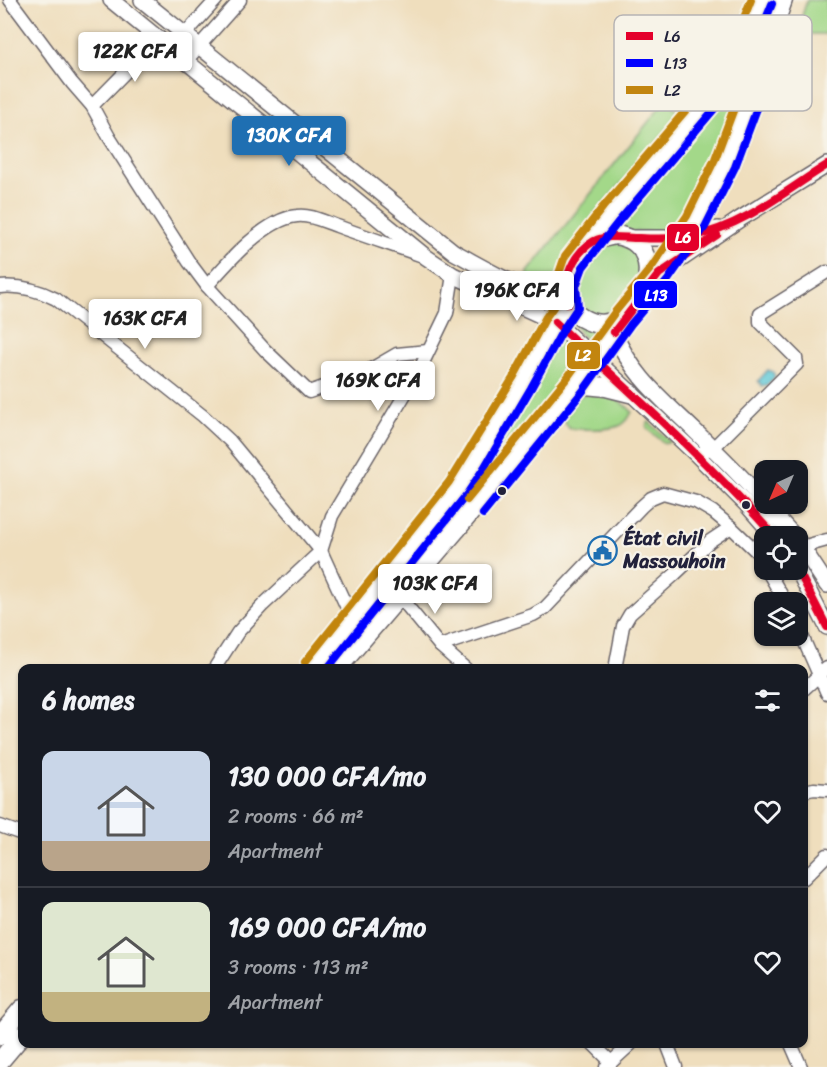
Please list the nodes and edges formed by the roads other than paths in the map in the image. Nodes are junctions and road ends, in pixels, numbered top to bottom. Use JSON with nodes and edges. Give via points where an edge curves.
{"nodes":[{"id":1,"x":10,"y":0,"type":"edge"},
{"id":2,"x":111,"y":0,"type":"edge"},
{"id":3,"x":142,"y":0,"type":"edge"},
{"id":4,"x":216,"y":0,"type":"edge"},
{"id":5,"x":240,"y":0,"type":"edge"},
{"id":6,"x":762,"y":0,"type":"edge"},
{"id":7,"x":783,"y":0,"type":"edge"},
{"id":8,"x":756,"y":15,"type":"edge"},
{"id":9,"x":778,"y":15,"type":"edge"},
{"id":10,"x":184,"y":35,"type":"junction"},
{"id":11,"x":158,"y":39,"type":"junction"},
{"id":12,"x":198,"y":47,"type":"junction"},
{"id":13,"x":171,"y":50,"type":"junction"},
{"id":14,"x":185,"y":62,"type":"junction"},
{"id":15,"x":92,"y":106,"type":"junction"},
{"id":16,"x":699,"y":111,"type":"edge"},
{"id":17,"x":744,"y":111,"type":"edge"},
{"id":18,"x":827,"y":165,"type":"edge"},
{"id":19,"x":740,"y":219,"type":"junction"},
{"id":20,"x":628,"y":237,"type":"junction"},
{"id":21,"x":684,"y":238,"type":"junction"},
{"id":22,"x":582,"y":250,"type":"junction"},
{"id":23,"x":426,"y":257,"type":"junction"},
{"id":24,"x":827,"y":272,"type":"edge"},
{"id":25,"x":659,"y":274,"type":"junction"},
{"id":26,"x":453,"y":275,"type":"junction"},
{"id":27,"x":507,"y":279,"type":"junction"},
{"id":28,"x":1,"y":284,"type":"edge"},
{"id":29,"x":207,"y":286,"type":"junction"},
{"id":30,"x":643,"y":294,"type":"junction"},
{"id":31,"x":499,"y":296,"type":"junction"},
{"id":32,"x":571,"y":306,"type":"junction"},
{"id":33,"x":555,"y":322,"type":"junction"},
{"id":34,"x":619,"y":325,"type":"junction"},
{"id":35,"x":428,"y":351,"type":"junction"},
{"id":36,"x":594,"y":358,"type":"junction"},
{"id":37,"x":575,"y":384,"type":"junction"},
{"id":38,"x":630,"y":393,"type":"junction"},
{"id":39,"x":713,"y":448,"type":"junction"},
{"id":40,"x":696,"y":454,"type":"junction"},
{"id":41,"x":754,"y":492,"type":"edge"},
{"id":42,"x":773,"y":514,"type":"edge"},
{"id":43,"x":765,"y":526,"type":"edge"},
{"id":44,"x":784,"y":526,"type":"edge"},
{"id":45,"x":731,"y":527,"type":"junction"},
{"id":46,"x":827,"y":540,"type":"edge"},
{"id":47,"x":808,"y":542,"type":"edge"},
{"id":48,"x":754,"y":545,"type":"edge"},
{"id":49,"x":321,"y":551,"type":"junction"},
{"id":50,"x":808,"y":557,"type":"edge"},
{"id":51,"x":803,"y":580,"type":"edge"},
{"id":52,"x":384,"y":582,"type":"junction"},
{"id":53,"x":827,"y":585,"type":"edge"},
{"id":54,"x":399,"y":596,"type":"junction"},
{"id":55,"x":353,"y":621,"type":"junction"},
{"id":56,"x":827,"y":627,"type":"edge"},
{"id":57,"x":808,"y":645,"type":"edge"},
{"id":58,"x":441,"y":646,"type":"junction"},
{"id":59,"x":217,"y":664,"type":"edge"},
{"id":60,"x":317,"y":664,"type":"edge"},
{"id":61,"x":341,"y":664,"type":"edge"},
{"id":62,"x":461,"y":664,"type":"edge"},
{"id":63,"x":616,"y":664,"type":"edge"},
{"id":64,"x":823,"y":671,"type":"edge"},
{"id":65,"x":808,"y":685,"type":"edge"},
{"id":66,"x":827,"y":693,"type":"edge"},
{"id":67,"x":827,"y":790,"type":"edge"},
{"id":68,"x":808,"y":791,"type":"edge"},
{"id":69,"x":0,"y":826,"type":"edge"},
{"id":70,"x":18,"y":833,"type":"edge"},
{"id":71,"x":827,"y":855,"type":"edge"},
{"id":72,"x":808,"y":874,"type":"edge"},
{"id":73,"x":18,"y":1015,"type":"edge"},
{"id":74,"x":0,"y":1035,"type":"edge"},
{"id":75,"x":18,"y":1040,"type":"edge"},
{"id":76,"x":596,"y":1048,"type":"edge"},
{"id":77,"x":627,"y":1048,"type":"edge"},
{"id":78,"x":668,"y":1048,"type":"edge"},
{"id":79,"x":793,"y":1048,"type":"edge"},
{"id":80,"x":0,"y":1061,"type":"edge"},
{"id":81,"x":609,"y":1065,"type":"edge"},
{"id":82,"x":675,"y":1067,"type":"edge"},
{"id":83,"x":801,"y":1067,"type":"edge"}],
"edges":[{"from":1,"to":15,"type":"street"},
{"from":2,"to":11,"type":"main road"},
{"from":3,"to":10,"type":"main road"},
{"from":4,"to":10,"type":"street"},
{"from":5,"to":12,"type":"street"},
{"from":6,"to":8,"type":"highway"},
{"from":7,"to":9,"type":"highway"},
{"from":10,"to":12,"type":"main road"},
{"from":10,"to":13,"type":"street"},
{"from":11,"to":13,"type":"main road"},
{"from":11,"to":15,"type":"street"},
{"from":12,"to":14,"type":"street"},
{"from":12,"to":27,"type":"main road","via":[[439,241]]},
{"from":13,"to":14,"type":"main road"},
{"from":14,"to":23,"type":"main road"},
{"from":15,"to":29,"type":"street"},
{"from":16,"to":22,"type":"highway"},
{"from":17,"to":21,"type":"highway","via":[[725,163]]},
{"from":18,"to":19,"type":"main road"},
{"from":19,"to":21,"type":"main road"},
{"from":19,"to":25,"type":"main road"},
{"from":20,"to":21,"type":"main road"},
{"from":20,"to":22,"type":"highway","via":[[606,237]]},
{"from":20,"to":30,"type":"highway","via":[[640,248],[647,263]]},
{"from":21,"to":25,"type":"highway"},
{"from":22,"to":32,"type":"highway","via":[[569,271]]},
{"from":23,"to":26,"type":"main road"},
{"from":23,"to":29,"type":"street","via":[[297,216],[279,221],[255,237]]},
{"from":24,"to":39,"type":"street","via":[[760,314],[760,322],[796,358],[796,364]]},
{"from":25,"to":30,"type":"highway"},
{"from":26,"to":31,"type":"main road"},
{"from":26,"to":35,"type":"street","via":[[447,313]]},
{"from":27,"to":31,"type":"main road"},
{"from":27,"to":32,"type":"main road"},
{"from":28,"to":49,"type":"street","via":[[43,292],[56,299],[202,416],[230,441]]},
{"from":29,"to":35,"type":"street","via":[[309,392],[366,372],[397,354]]},
{"from":30,"to":34,"type":"highway"},
{"from":31,"to":33,"type":"main road"},
{"from":32,"to":33,"type":"highway"},
{"from":32,"to":34,"type":"highway","via":[[591,322]]},
{"from":33,"to":36,"type":"main road"},
{"from":33,"to":52,"type":"highway","via":[[475,463]]},
{"from":34,"to":36,"type":"highway"},
{"from":34,"to":39,"type":"main road","via":[[623,355],[639,376]]},
{"from":35,"to":49,"type":"street","via":[[332,516]]},
{"from":36,"to":37,"type":"highway"},
{"from":36,"to":38,"type":"main road"},
{"from":37,"to":38,"type":"highway"},
{"from":37,"to":54,"type":"highway"},
{"from":38,"to":40,"type":"main road"},
{"from":39,"to":40,"type":"street"},
{"from":39,"to":41,"type":"main road"},
{"from":40,"to":43,"type":"main road"},
{"from":42,"to":44,"type":"main road"},
{"from":45,"to":48,"type":"street"},
{"from":45,"to":58,"type":"street","via":[[696,502],[658,494],[545,608]]},
{"from":45,"to":63,"type":"street","via":[[710,541],[630,614],[623,626]]},
{"from":46,"to":47,"type":"street"},
{"from":49,"to":55,"type":"street"},
{"from":49,"to":59,"type":"street","via":[[238,632]]},
{"from":50,"to":53,"type":"main road"},
{"from":51,"to":56,"type":"main road"},
{"from":52,"to":54,"type":"street"},
{"from":52,"to":55,"type":"highway"},
{"from":54,"to":58,"type":"street"},
{"from":54,"to":61,"type":"highway"},
{"from":55,"to":60,"type":"highway"},
{"from":57,"to":64,"type":"street"},
{"from":58,"to":62,"type":"street"},
{"from":64,"to":65,"type":"street"},
{"from":64,"to":66,"type":"street"},
{"from":67,"to":68,"type":"street"},
{"from":69,"to":70,"type":"street"},
{"from":71,"to":72,"type":"street"},
{"from":73,"to":74,"type":"highway"},
{"from":75,"to":80,"type":"highway"},
{"from":76,"to":81,"type":"street"},
{"from":77,"to":81,"type":"street"},
{"from":78,"to":82,"type":"street"},
{"from":79,"to":83,"type":"street"}]}
